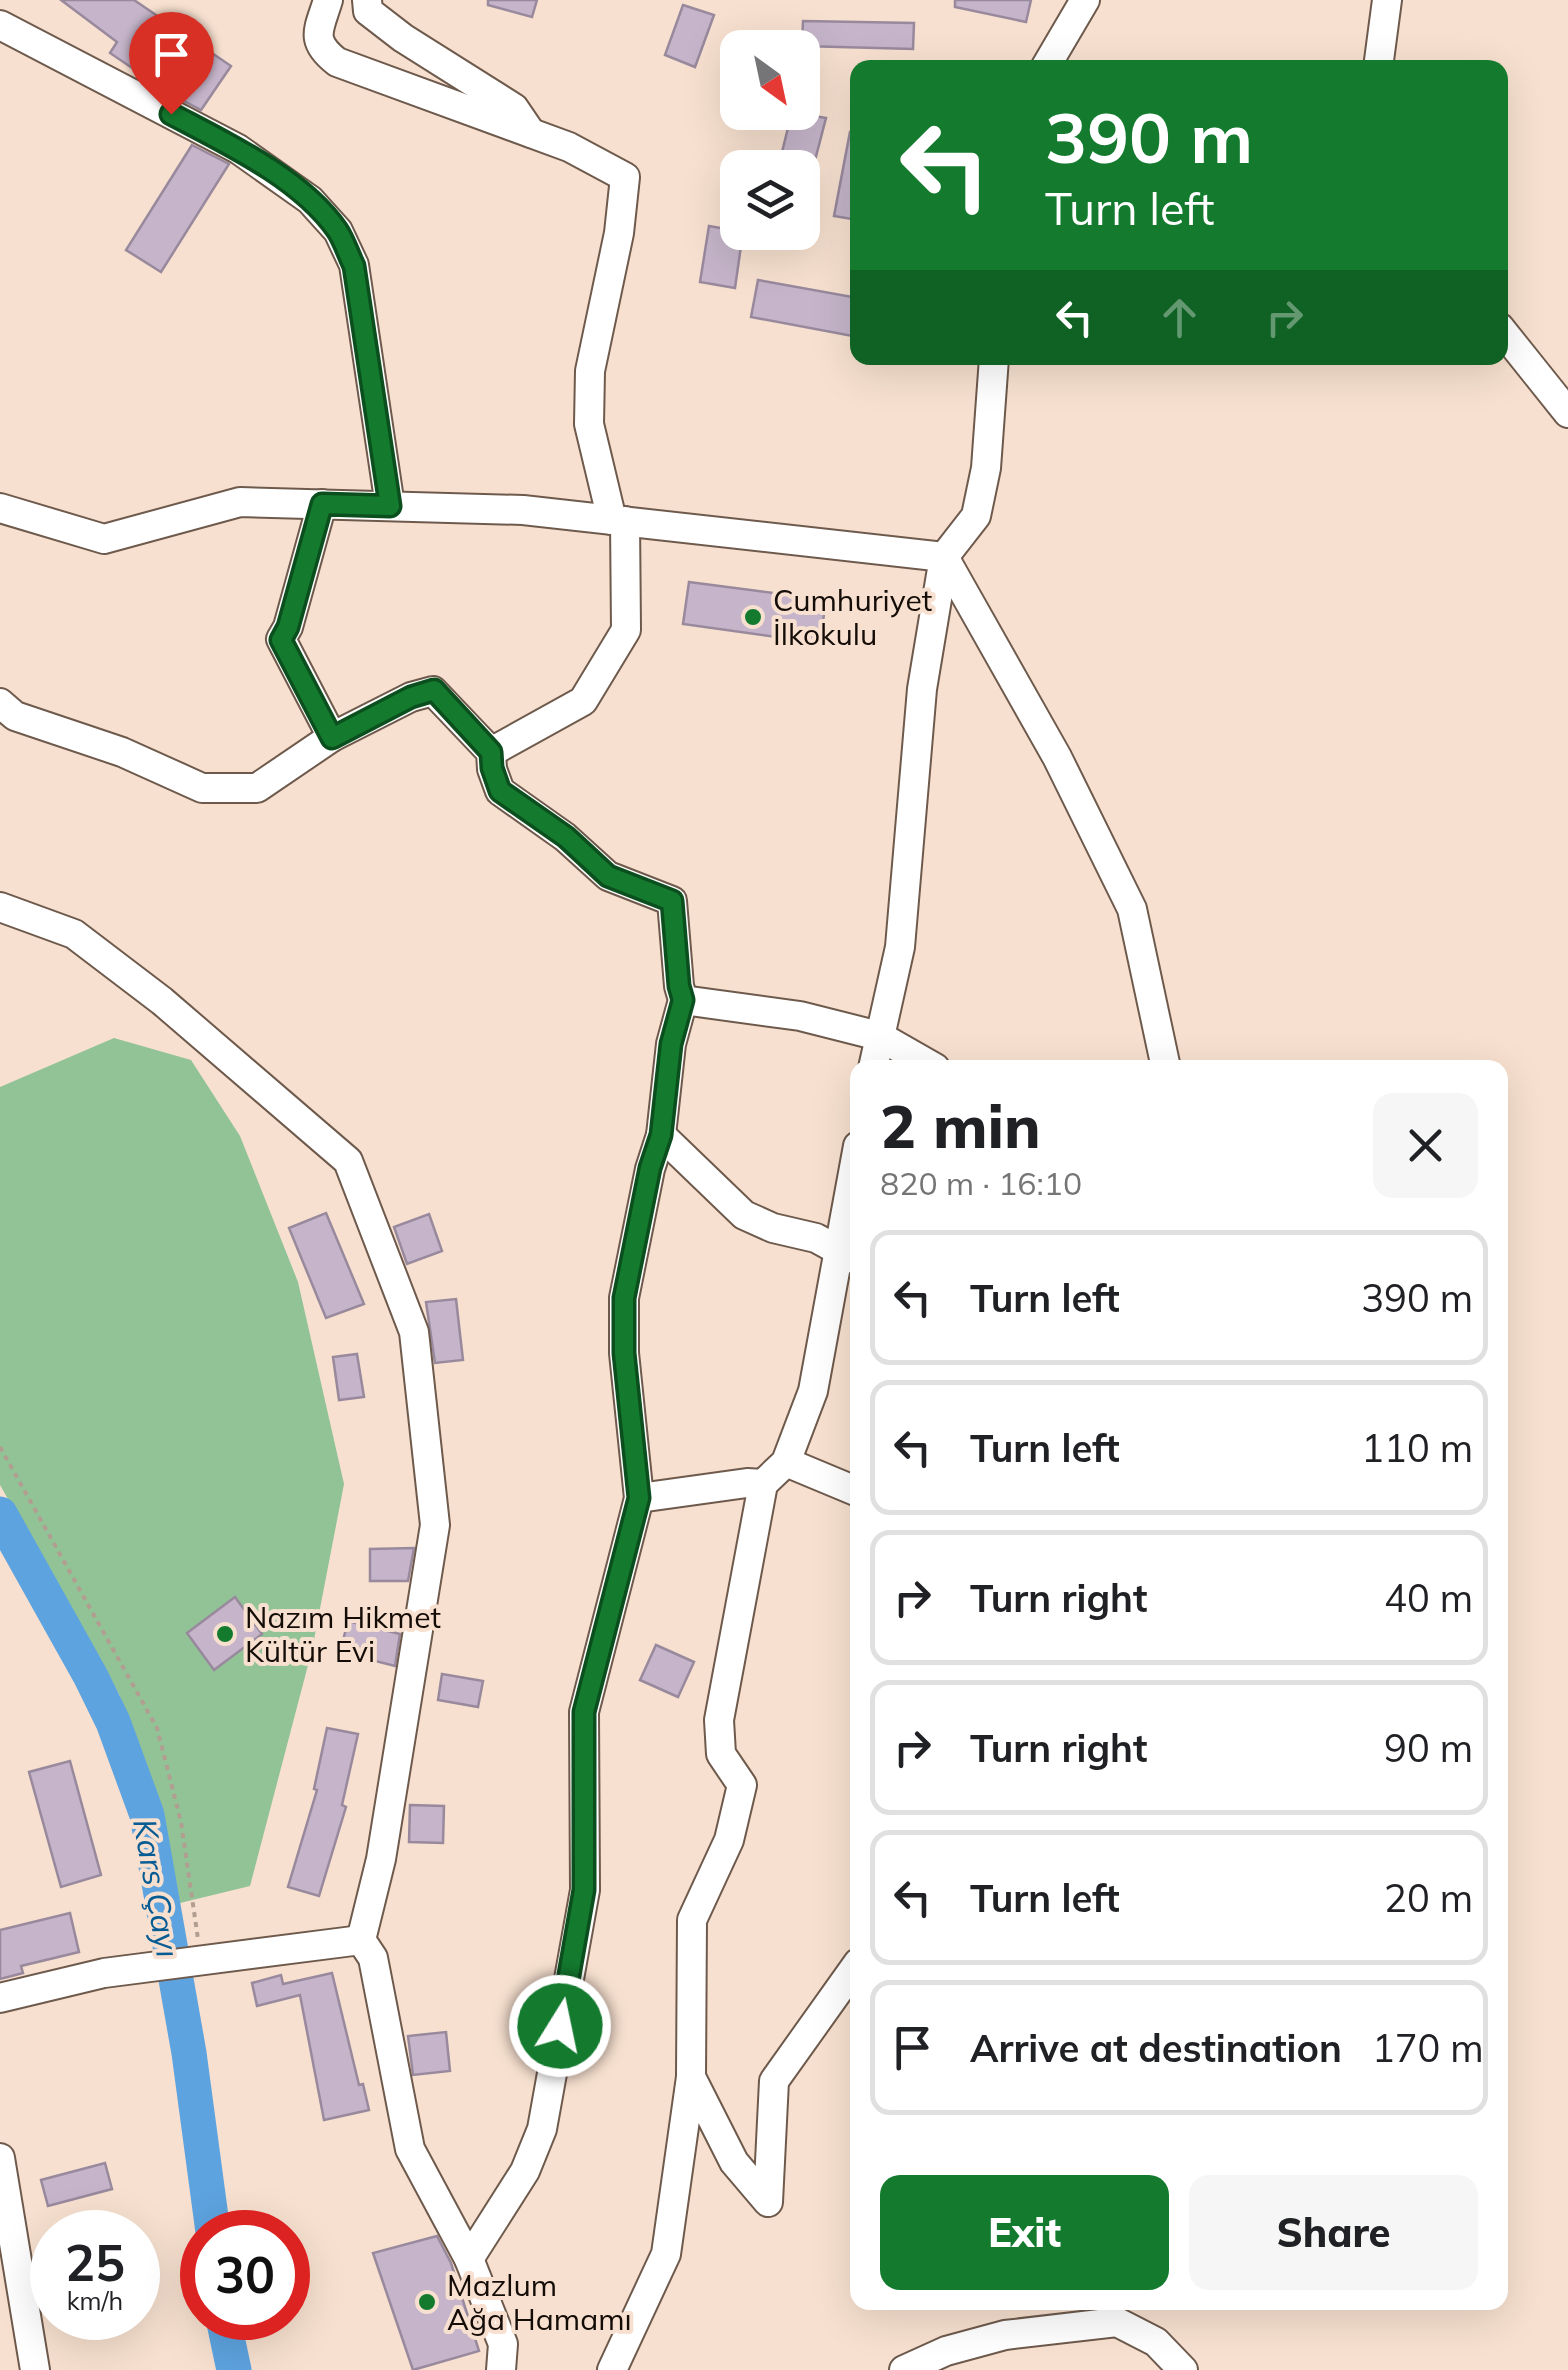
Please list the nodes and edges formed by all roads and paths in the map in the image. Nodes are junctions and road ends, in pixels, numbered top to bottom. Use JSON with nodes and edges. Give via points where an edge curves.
{"nodes":[{"id":1,"x":328,"y":0,"type":"edge"},
{"id":2,"x":367,"y":0,"type":"edge"},
{"id":3,"x":1085,"y":0,"type":"edge"},
{"id":4,"x":1387,"y":0,"type":"edge"},
{"id":5,"x":0,"y":25,"type":"edge"},
{"id":6,"x":1050,"y":60,"type":"edge"},
{"id":7,"x":1379,"y":60,"type":"edge"},
{"id":8,"x":531,"y":134,"type":"junction"},
{"id":9,"x":1508,"y":338,"type":"edge"},
{"id":10,"x":993,"y":365,"type":"edge"},
{"id":11,"x":1568,"y":413,"type":"edge"},
{"id":12,"x":322,"y":504,"type":"junction"},
{"id":13,"x":390,"y":506,"type":"junction"},
{"id":14,"x":0,"y":508,"type":"edge"},
{"id":15,"x":618,"y":520,"type":"junction"},
{"id":16,"x":944,"y":557,"type":"junction"},
{"id":17,"x":0,"y":704,"type":"edge"},
{"id":18,"x":332,"y":738,"type":"junction"},
{"id":19,"x":491,"y":752,"type":"junction"},
{"id":20,"x":0,"y":907,"type":"edge"},
{"id":21,"x":683,"y":1000,"type":"junction"},
{"id":22,"x":880,"y":1036,"type":"junction"},
{"id":23,"x":875,"y":1060,"type":"edge"},
{"id":24,"x":921,"y":1060,"type":"edge"},
{"id":25,"x":1164,"y":1060,"type":"edge"},
{"id":26,"x":661,"y":1135,"type":"junction"},
{"id":27,"x":850,"y":1225,"type":"edge"},
{"id":28,"x":847,"y":1255,"type":"edge"},
{"id":29,"x":0,"y":1447,"type":"edge"},
{"id":30,"x":786,"y":1462,"type":"junction"},
{"id":31,"x":764,"y":1484,"type":"junction"},
{"id":32,"x":850,"y":1489,"type":"edge"},
{"id":33,"x":639,"y":1498,"type":"junction"},
{"id":34,"x":361,"y":1940,"type":"junction"},
{"id":35,"x":202,"y":1958,"type":"junction"},
{"id":36,"x":850,"y":1974,"type":"edge"},
{"id":37,"x":0,"y":1998,"type":"edge"},
{"id":38,"x":691,"y":2077,"type":"junction"},
{"id":39,"x":0,"y":2158,"type":"edge"},
{"id":40,"x":469,"y":2259,"type":"junction"},
{"id":41,"x":35,"y":2370,"type":"edge"},
{"id":42,"x":502,"y":2370,"type":"edge"},
{"id":43,"x":612,"y":2370,"type":"edge"},
{"id":44,"x":904,"y":2370,"type":"edge"},
{"id":45,"x":1183,"y":2370,"type":"edge"}],
"edges":[{"from":1,"to":8,"type":"street","via":[[317,38],[337,62]]},
{"from":2,"to":8,"type":"street","via":[[368,10],[402,38],[514,108]]},
{"from":3,"to":6,"type":"street"},
{"from":4,"to":7,"type":"street"},
{"from":5,"to":13,"type":"street","via":[[238,149],[310,200],[338,231],[354,266]]},
{"from":8,"to":15,"type":"street","via":[[625,177],[590,371],[589,424]]},
{"from":9,"to":11,"type":"street"},
{"from":10,"to":16,"type":"street","via":[[976,516]]},
{"from":12,"to":13,"type":"street"},
{"from":12,"to":14,"type":"street","via":[[240,502],[104,540]]},
{"from":12,"to":18,"type":"street","via":[[281,640]]},
{"from":13,"to":15,"type":"street"},
{"from":15,"to":16,"type":"street"},
{"from":15,"to":19,"type":"street","via":[[626,630],[583,701]]},
{"from":16,"to":22,"type":"street","via":[[922,690],[900,947]]},
{"from":16,"to":25,"type":"street","via":[[1057,757],[1132,909]]},
{"from":17,"to":18,"type":"street","via":[[15,716],[202,788],[257,788]]},
{"from":18,"to":19,"type":"street","via":[[434,690]]},
{"from":19,"to":21,"type":"street","via":[[500,791],[608,876],[672,901]]},
{"from":20,"to":34,"type":"street","via":[[74,934],[348,1161],[414,1332],[435,1525],[381,1859]]},
{"from":21,"to":22,"type":"street","via":[[800,1016]]},
{"from":21,"to":26,"type":"street"},
{"from":22,"to":23,"type":"street"},
{"from":22,"to":24,"type":"street"},
{"from":26,"to":28,"type":"street","via":[[744,1216]]},
{"from":26,"to":33,"type":"street","via":[[624,1298]]},
{"from":27,"to":28,"type":"street"},
{"from":28,"to":30,"type":"street","via":[[813,1391]]},
{"from":29,"to":35,"type":"path","via":[[157,1728],[181,1822]]},
{"from":30,"to":31,"type":"street"},
{"from":30,"to":32,"type":"street"},
{"from":31,"to":33,"type":"street"},
{"from":31,"to":38,"type":"street","via":[[719,1720],[721,1754],[742,1784],[729,1840],[692,1920]]},
{"from":33,"to":40,"type":"street","via":[[584,1712],[584,1890],[542,2129],[525,2170]]},
{"from":34,"to":35,"type":"street"},
{"from":34,"to":40,"type":"street","via":[[373,1958],[410,2148]]},
{"from":35,"to":37,"type":"street"},
{"from":36,"to":38,"type":"street","via":[[774,2081],[768,2202],[734,2162]]},
{"from":38,"to":43,"type":"street","via":[[666,2254]]},
{"from":39,"to":41,"type":"street"},
{"from":40,"to":42,"type":"street","via":[[503,2344]]},
{"from":44,"to":45,"type":"street","via":[[989,2338],[1117,2322],[1156,2342]]}]}
